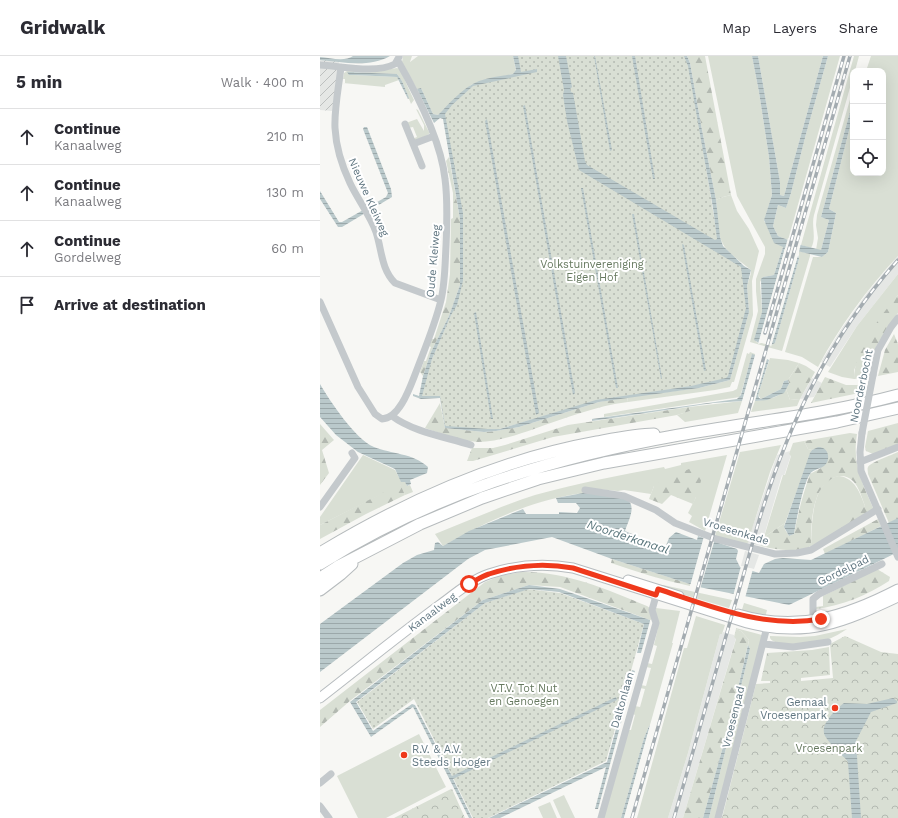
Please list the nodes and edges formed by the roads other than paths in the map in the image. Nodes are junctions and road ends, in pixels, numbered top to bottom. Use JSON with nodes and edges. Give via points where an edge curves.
{"nodes":[{"id":1,"x":398,"y":58,"type":"edge"},
{"id":2,"x":320,"y":65,"type":"edge"},
{"id":3,"x":341,"y":67,"type":"junction"},
{"id":4,"x":405,"y":124,"type":"dead end"},
{"id":5,"x":434,"y":136,"type":"junction"},
{"id":6,"x":413,"y":144,"type":"junction"},
{"id":7,"x":422,"y":166,"type":"dead end"},
{"id":8,"x":441,"y":300,"type":"junction"},
{"id":9,"x":320,"y":302,"type":"edge"},
{"id":10,"x":898,"y":318,"type":"edge"},
{"id":11,"x":898,"y":394,"type":"edge"},
{"id":12,"x":898,"y":408,"type":"edge"},
{"id":13,"x":392,"y":416,"type":"junction"},
{"id":14,"x":678,"y":435,"type":"junction"},
{"id":15,"x":471,"y":445,"type":"dead end"},
{"id":16,"x":898,"y":447,"type":"edge"},
{"id":17,"x":352,"y":453,"type":"dead end"},
{"id":18,"x":860,"y":462,"type":"junction"},
{"id":19,"x":585,"y":490,"type":"dead end"},
{"id":20,"x":320,"y":507,"type":"edge"},
{"id":21,"x":878,"y":509,"type":"junction"},
{"id":22,"x":344,"y":538,"type":"junction"},
{"id":23,"x":320,"y":548,"type":"edge"},
{"id":24,"x":320,"y":553,"type":"edge"},
{"id":25,"x":359,"y":556,"type":"junction"},
{"id":26,"x":898,"y":556,"type":"edge"},
{"id":27,"x":320,"y":564,"type":"edge"},
{"id":28,"x":882,"y":564,"type":"dead end"},
{"id":29,"x":320,"y":578,"type":"edge"},
{"id":30,"x":898,"y":588,"type":"edge"},
{"id":31,"x":320,"y":590,"type":"edge"},
{"id":32,"x":657,"y":592,"type":"junction"},
{"id":33,"x":898,"y":596,"type":"edge"},
{"id":34,"x":813,"y":620,"type":"junction"},
{"id":35,"x":768,"y":624,"type":"junction"},
{"id":36,"x":828,"y":642,"type":"dead end"},
{"id":37,"x":764,"y":644,"type":"junction"},
{"id":38,"x":320,"y":692,"type":"edge"},
{"id":39,"x":320,"y":698,"type":"edge"},
{"id":40,"x":331,"y":774,"type":"dead end"},
{"id":41,"x":320,"y":783,"type":"edge"},
{"id":42,"x":320,"y":806,"type":"edge"},
{"id":43,"x":329,"y":818,"type":"edge"},
{"id":44,"x":600,"y":818,"type":"edge"},
{"id":45,"x":718,"y":818,"type":"edge"}],
"edges":[{"from":1,"to":3,"type":"street","via":[[395,64],[385,68]]},
{"from":1,"to":5,"type":"street","name":"Oude Kleiweg"},
{"from":2,"to":3,"type":"street"},
{"from":3,"to":8,"type":"street","name":"Nieuwe Kleiweg","via":[[336,137],[343,166],[376,232],[385,269],[390,277],[402,286]]},
{"from":4,"to":6,"type":"street"},
{"from":5,"to":6,"type":"street"},
{"from":5,"to":8,"type":"street","name":"Oude Kleiweg","via":[[447,195],[445,267]]},
{"from":6,"to":7,"type":"street"},
{"from":8,"to":13,"type":"street","name":"Oude Kleiweg","via":[[434,326],[408,391]]},
{"from":9,"to":13,"type":"street","via":[[361,393],[382,419]]},
{"from":10,"to":18,"type":"street","name":"Noorderbocht","bridge":true,"via":[[878,350],[862,433]]},
{"from":11,"to":14,"type":"highway","via":[[843,407]]},
{"from":12,"to":25,"type":"highway","via":[[844,421],[640,456],[569,471],[514,487],[457,508]]},
{"from":13,"to":15,"type":"street","via":[[415,428]]},
{"from":14,"to":22,"type":"highway","via":[[650,434],[605,440],[514,463],[428,495]]},
{"from":14,"to":27,"type":"highway","via":[[564,460],[489,483],[400,520]]},
{"from":16,"to":18,"type":"street"},
{"from":17,"to":20,"type":"street","via":[[355,458]]},
{"from":18,"to":21,"type":"street","name":"Noorderbocht","via":[[861,471]]},
{"from":19,"to":21,"type":"street","name":"Vroesenkade","via":[[624,496],[656,510],[676,523],[716,539],[775,554],[811,550]]},
{"from":21,"to":26,"type":"street","name":"Noorderbocht"},
{"from":22,"to":23,"type":"highway"},
{"from":22,"to":24,"type":"highway"},
{"from":25,"to":29,"type":"highway"},
{"from":25,"to":31,"type":"highway"},
{"from":28,"to":34,"type":"street","name":"Gordelpad","via":[[819,594],[813,600]]},
{"from":30,"to":34,"type":"main road","via":[[858,608]]},
{"from":32,"to":35,"type":"main road","name":"Kanaalweg","via":[[747,623]]},
{"from":32,"to":38,"type":"main road","name":"Kanaalweg","via":[[561,561],[527,560],[486,570],[449,592]]},
{"from":32,"to":39,"type":"main road","name":"Kanaalweg","via":[[561,566],[528,566],[488,574],[469,584],[431,612]]},
{"from":32,"to":44,"type":"street","name":"Daltonlaan","via":[[652,610],[656,623]]},
{"from":33,"to":35,"type":"main road","via":[[860,615],[834,624],[805,628]]},
{"from":34,"to":35,"type":"main road"},
{"from":35,"to":37,"type":"street","name":"Vroesenpad"},
{"from":36,"to":37,"type":"street","via":[[801,647]]},
{"from":37,"to":45,"type":"street","name":"Vroesenpad"},
{"from":40,"to":41,"type":"street"},
{"from":42,"to":43,"type":"street"}]}
